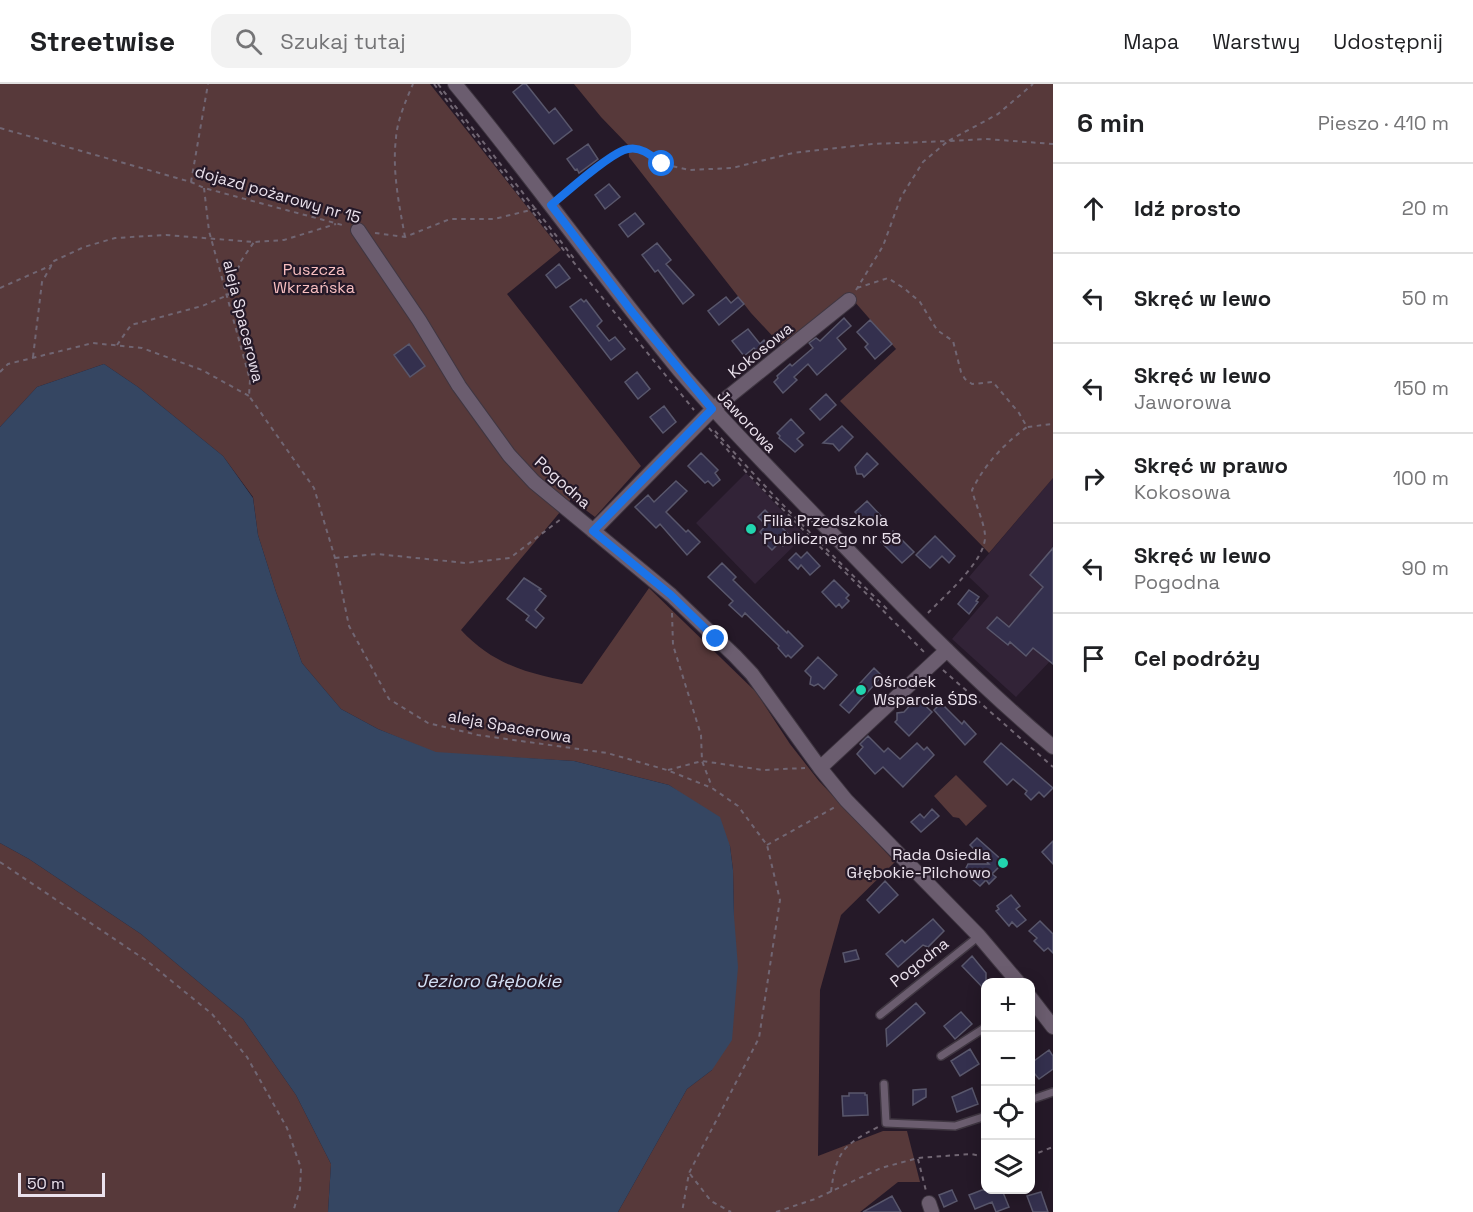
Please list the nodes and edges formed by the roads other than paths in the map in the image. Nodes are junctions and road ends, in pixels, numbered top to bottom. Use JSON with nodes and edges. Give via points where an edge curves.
{"nodes":[{"id":1,"x":454,"y":84,"type":"edge"},
{"id":2,"x":358,"y":230,"type":"road end"},
{"id":3,"x":853,"y":294,"type":"road end"},
{"id":4,"x":712,"y":409,"type":"junction"},
{"id":5,"x":593,"y":531,"type":"junction"},
{"id":6,"x":947,"y":650,"type":"junction"},
{"id":7,"x":1053,"y":747,"type":"edge"},
{"id":8,"x":820,"y":768,"type":"junction"},
{"id":9,"x":979,"y":936,"type":"junction"},
{"id":10,"x":1015,"y":978,"type":"edge"},
{"id":11,"x":1035,"y":1003,"type":"edge"},
{"id":12,"x":880,"y":1014,"type":"dead end"},
{"id":13,"x":1053,"y":1027,"type":"edge"},
{"id":14,"x":981,"y":1030,"type":"edge"},
{"id":15,"x":941,"y":1056,"type":"dead end"},
{"id":16,"x":884,"y":1084,"type":"dead end"},
{"id":17,"x":1053,"y":1092,"type":"edge"},
{"id":18,"x":1035,"y":1098,"type":"edge"},
{"id":19,"x":981,"y":1118,"type":"edge"}],
"edges":[{"from":1,"to":4,"type":"street","name":"Jaworowa"},
{"from":2,"to":5,"type":"street","name":"Pogodna","via":[[492,434],[534,482]]},
{"from":3,"to":4,"type":"street","name":"Kokosowa"},
{"from":4,"to":5,"type":"street","name":"Kokosowa"},
{"from":4,"to":6,"type":"street","name":"Jaworowa"},
{"from":5,"to":8,"type":"street","name":"Pogodna","via":[[671,595],[752,674]]},
{"from":6,"to":7,"type":"street","name":"Jaworowa"},
{"from":6,"to":8,"type":"street"},
{"from":8,"to":9,"type":"street","name":"Pogodna","via":[[846,800]]},
{"from":9,"to":10,"type":"street","name":"Pogodna"},
{"from":9,"to":12,"type":"lane","name":"Pogodna"},
{"from":11,"to":13,"type":"street"},
{"from":14,"to":15,"type":"lane"},
{"from":16,"to":19,"type":"lane","via":[[886,1123],[955,1126]]},
{"from":17,"to":18,"type":"lane"}]}
